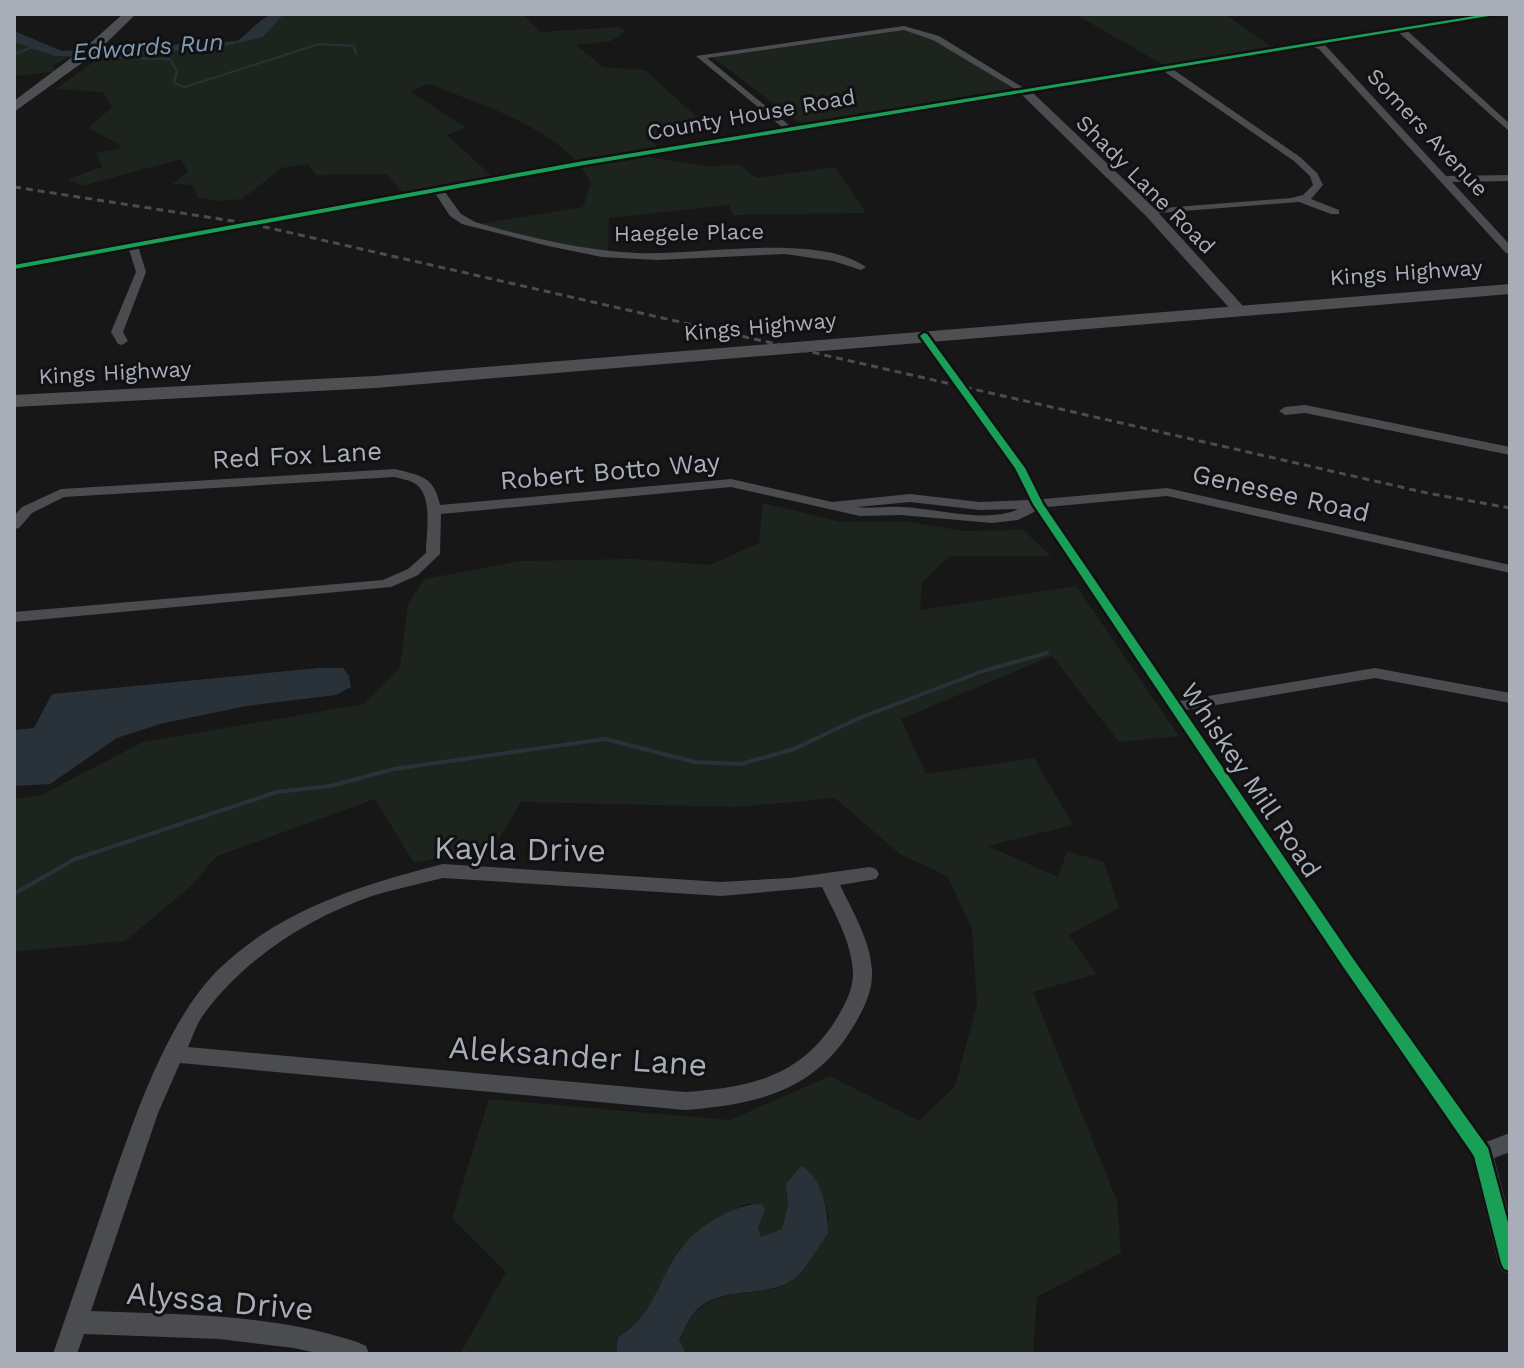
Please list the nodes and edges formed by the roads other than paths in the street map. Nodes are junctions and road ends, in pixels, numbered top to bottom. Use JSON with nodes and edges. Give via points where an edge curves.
{"nodes":[{"id":1,"x":130,"y":14,"type":"edge"},
{"id":2,"x":1498,"y":14,"type":"edge"},
{"id":3,"x":1400,"y":29,"type":"junction"},
{"id":4,"x":1314,"y":44,"type":"junction"},
{"id":5,"x":1165,"y":68,"type":"junction"},
{"id":6,"x":1023,"y":90,"type":"junction"},
{"id":7,"x":14,"y":108,"type":"edge"},
{"id":8,"x":1505,"y":120,"type":"edge"},
{"id":9,"x":787,"y":128,"type":"junction"},
{"id":10,"x":1510,"y":129,"type":"edge"},
{"id":11,"x":1510,"y":178,"type":"edge"},
{"id":12,"x":1444,"y":179,"type":"junction"},
{"id":13,"x":438,"y":190,"type":"junction"},
{"id":14,"x":1301,"y":199,"type":"junction"},
{"id":15,"x":1150,"y":212,"type":"junction"},
{"id":16,"x":1335,"y":212,"type":"dead end"},
{"id":17,"x":133,"y":246,"type":"junction"},
{"id":18,"x":1510,"y":251,"type":"edge"},
{"id":19,"x":14,"y":267,"type":"edge"},
{"id":20,"x":861,"y":267,"type":"dead end"},
{"id":21,"x":1510,"y":289,"type":"edge"},
{"id":22,"x":1238,"y":309,"type":"junction"},
{"id":23,"x":924,"y":336,"type":"junction"},
{"id":24,"x":122,"y":341,"type":"dead end"},
{"id":25,"x":14,"y":401,"type":"edge"},
{"id":26,"x":1285,"y":411,"type":"dead end"},
{"id":27,"x":1510,"y":451,"type":"edge"},
{"id":28,"x":1038,"y":504,"type":"junction"},
{"id":29,"x":434,"y":510,"type":"junction"},
{"id":30,"x":14,"y":525,"type":"edge"},
{"id":31,"x":1510,"y":569,"type":"edge"},
{"id":32,"x":14,"y":617,"type":"edge"},
{"id":33,"x":1510,"y":698,"type":"edge"},
{"id":34,"x":1174,"y":707,"type":"junction"},
{"id":35,"x":870,"y":874,"type":"dead end"},
{"id":36,"x":828,"y":880,"type":"junction"},
{"id":37,"x":174,"y":1054,"type":"junction"},
{"id":38,"x":1510,"y":1142,"type":"edge"},
{"id":39,"x":1482,"y":1153,"type":"junction"},
{"id":40,"x":1510,"y":1263,"type":"edge"},
{"id":41,"x":75,"y":1322,"type":"junction"},
{"id":42,"x":65,"y":1354,"type":"edge"},
{"id":43,"x":357,"y":1354,"type":"edge"}],
"edges":[{"from":1,"to":7,"type":"main road"},
{"from":2,"to":3,"type":"street","name":"County House Road"},
{"from":3,"to":4,"type":"street","name":"County House Road"},
{"from":3,"to":8,"type":"street"},
{"from":4,"to":5,"type":"street","name":"County House Road"},
{"from":4,"to":12,"type":"street","name":"Somers Avenue"},
{"from":5,"to":6,"type":"street","name":"County House Road"},
{"from":5,"to":14,"type":"street","via":[[1314,175],[1316,189]]},
{"from":6,"to":9,"type":"street","name":"County House Road"},
{"from":6,"to":9,"type":"street","via":[[936,38],[904,28],[700,56]]},
{"from":6,"to":15,"type":"street","name":"Shady Lane Road"},
{"from":8,"to":10,"type":"street"},
{"from":9,"to":13,"type":"street","name":"County House Road"},
{"from":11,"to":12,"type":"street"},
{"from":12,"to":18,"type":"street","name":"Somers Avenue"},
{"from":13,"to":17,"type":"street","name":"County House Road"},
{"from":13,"to":20,"type":"street","name":"Haegele Place","via":[[460,219],[608,254],[797,251],[835,256]]},
{"from":14,"to":15,"type":"street"},
{"from":14,"to":16,"type":"street"},
{"from":15,"to":22,"type":"street","name":"Shady Lane Road"},
{"from":17,"to":19,"type":"street","name":"County House Road"},
{"from":17,"to":24,"type":"street","via":[[141,272],[117,332]]},
{"from":21,"to":22,"type":"main road","name":"Kings Highway"},
{"from":22,"to":23,"type":"main road","name":"Kings Highway"},
{"from":23,"to":25,"type":"main road","name":"Kings Highway","via":[[375,382]]},
{"from":23,"to":28,"type":"street","name":"Whiskey Mill Road","via":[[1020,468]]},
{"from":26,"to":27,"type":"street","via":[[1305,409]]},
{"from":28,"to":29,"type":"street","name":"Robert Botto Way","via":[[1013,517],[992,519],[860,512],[731,483]]},
{"from":28,"to":31,"type":"street","name":"Genesee Road","via":[[1167,492]]},
{"from":28,"to":34,"type":"street","name":"Whiskey Mill Road"},
{"from":29,"to":30,"type":"street","name":"Red Fox Lane","via":[[430,489],[418,479],[395,473],[61,493],[27,510]]},
{"from":29,"to":32,"type":"street","via":[[433,554],[413,572],[386,584]]},
{"from":33,"to":34,"type":"street","via":[[1375,673]]},
{"from":34,"to":39,"type":"street","name":"Whiskey Mill Road"},
{"from":35,"to":36,"type":"street","name":"Kayla Drive"},
{"from":36,"to":37,"type":"street","name":"Kayla Drive","via":[[721,889],[443,871],[408,878],[320,909],[263,944],[227,973],[194,1011]]},
{"from":36,"to":37,"type":"street","name":"Aleksander Lane","via":[[858,949],[862,986],[837,1039],[811,1064],[779,1084],[739,1098],[685,1101]]},
{"from":37,"to":41,"type":"street","name":"Kayla Drive","via":[[147,1113]]},
{"from":38,"to":39,"type":"street"},
{"from":39,"to":40,"type":"street","name":"Whiskey Mill Road"},
{"from":41,"to":42,"type":"street","name":"Kayla Drive"},
{"from":41,"to":43,"type":"street","name":"Alyssa Drive","via":[[284,1334]]}]}
